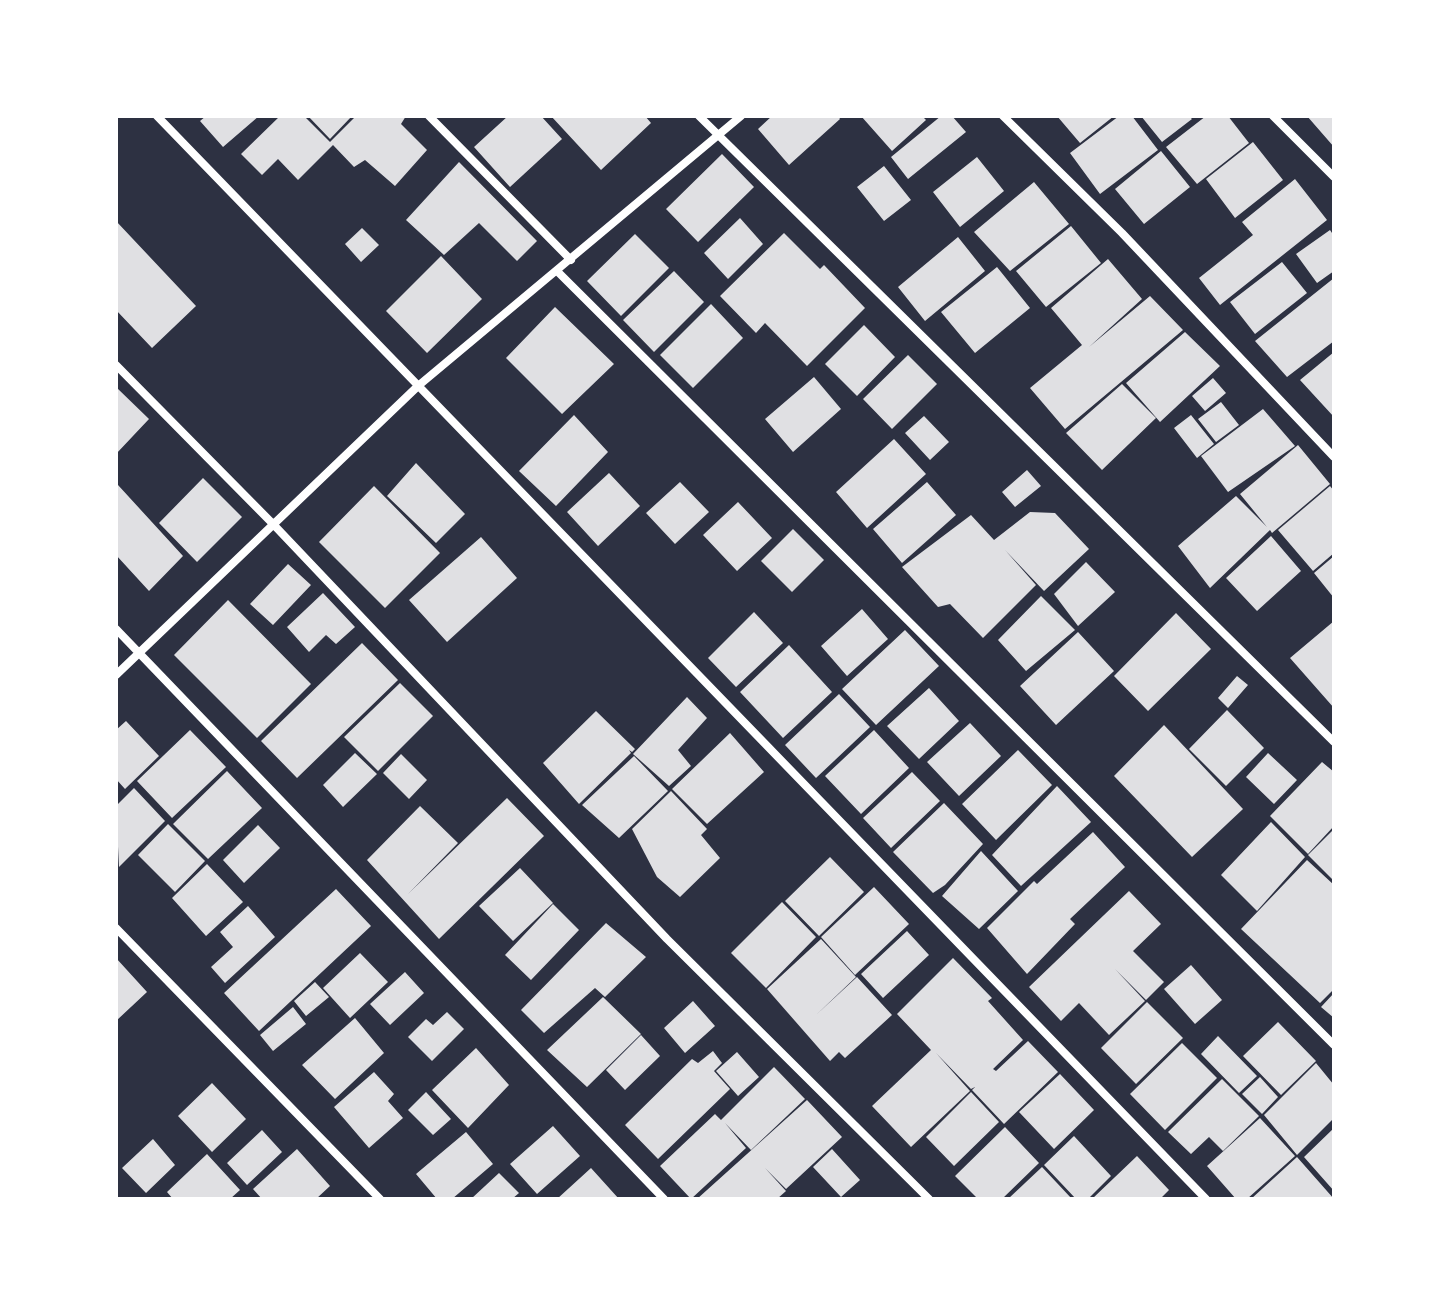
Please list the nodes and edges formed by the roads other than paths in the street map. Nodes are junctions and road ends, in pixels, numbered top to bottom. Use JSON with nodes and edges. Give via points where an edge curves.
{"nodes":[{"id":1,"x":157,"y":116,"type":"edge"},
{"id":2,"x":429,"y":116,"type":"edge"},
{"id":3,"x":699,"y":116,"type":"edge"},
{"id":4,"x":741,"y":116,"type":"edge"},
{"id":5,"x":1003,"y":116,"type":"edge"},
{"id":6,"x":1273,"y":116,"type":"edge"},
{"id":7,"x":720,"y":135,"type":"junction"},
{"id":8,"x":1334,"y":177,"type":"edge"},
{"id":9,"x":571,"y":260,"type":"junction"},
{"id":10,"x":557,"y":271,"type":"junction"},
{"id":11,"x":116,"y":365,"type":"edge"},
{"id":12,"x":418,"y":386,"type":"junction"},
{"id":13,"x":1334,"y":457,"type":"edge"},
{"id":14,"x":273,"y":524,"type":"junction"},
{"id":15,"x":116,"y":629,"type":"edge"},
{"id":16,"x":141,"y":653,"type":"junction"},
{"id":17,"x":116,"y":675,"type":"edge"},
{"id":18,"x":1334,"y":742,"type":"edge"},
{"id":19,"x":116,"y":928,"type":"edge"},
{"id":20,"x":1334,"y":1045,"type":"edge"},
{"id":21,"x":380,"y":1199,"type":"edge"},
{"id":22,"x":664,"y":1199,"type":"edge"},
{"id":23,"x":929,"y":1199,"type":"edge"},
{"id":24,"x":1206,"y":1199,"type":"edge"}],
"edges":[{"from":1,"to":12,"type":"street"},
{"from":2,"to":9,"type":"street"},
{"from":3,"to":7,"type":"street"},
{"from":4,"to":7,"type":"street"},
{"from":5,"to":13,"type":"street"},
{"from":6,"to":8,"type":"street"},
{"from":7,"to":9,"type":"street"},
{"from":7,"to":18,"type":"street"},
{"from":9,"to":10,"type":"street"},
{"from":10,"to":12,"type":"street"},
{"from":10,"to":20,"type":"street"},
{"from":11,"to":14,"type":"street"},
{"from":12,"to":14,"type":"street"},
{"from":12,"to":24,"type":"street"},
{"from":14,"to":16,"type":"street"},
{"from":14,"to":23,"type":"street","via":[[667,939]]},
{"from":15,"to":16,"type":"street"},
{"from":16,"to":17,"type":"street"},
{"from":16,"to":22,"type":"street"},
{"from":19,"to":21,"type":"street"}]}
